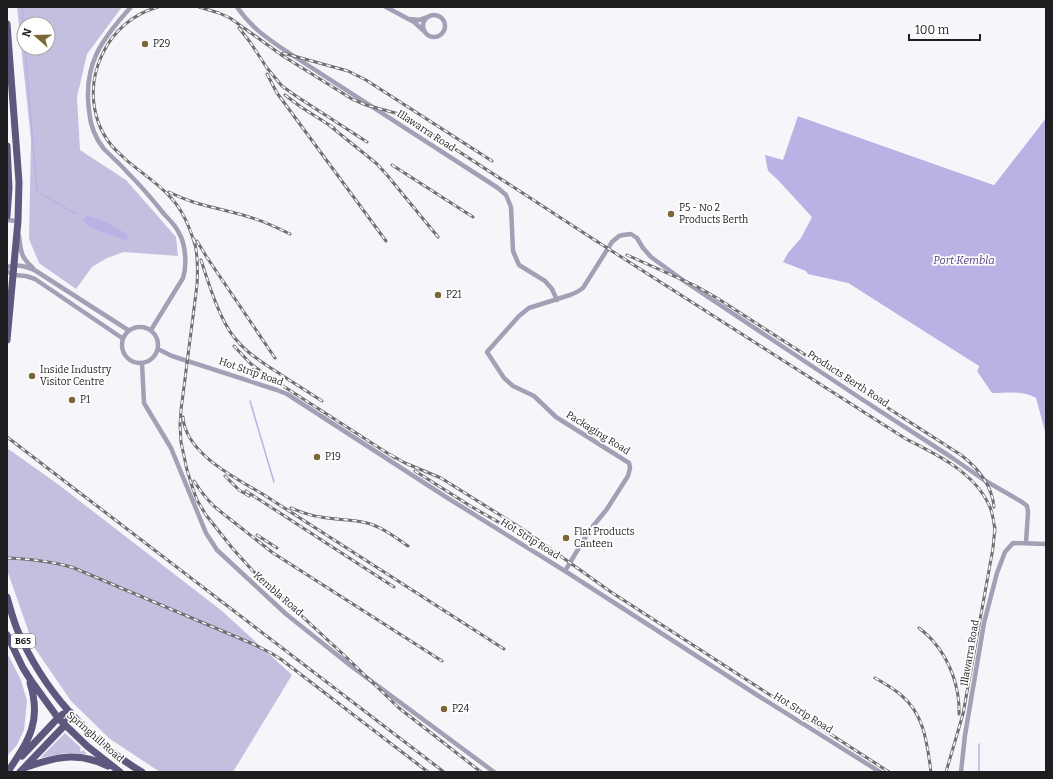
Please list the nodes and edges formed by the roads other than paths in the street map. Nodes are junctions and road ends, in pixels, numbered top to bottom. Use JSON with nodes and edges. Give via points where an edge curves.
{"nodes":[{"id":1,"x":131,"y":7,"type":"edge"},
{"id":2,"x":237,"y":7,"type":"edge"},
{"id":3,"x":386,"y":7,"type":"edge"},
{"id":4,"x":430,"y":16,"type":"junction"},
{"id":5,"x":408,"y":19,"type":"junction"},
{"id":6,"x":7,"y":24,"type":"edge"},
{"id":7,"x":425,"y":32,"type":"junction"},
{"id":8,"x":7,"y":146,"type":"edge"},
{"id":9,"x":7,"y":216,"type":"edge"},
{"id":10,"x":7,"y":220,"type":"edge"},
{"id":11,"x":18,"y":221,"type":"junction"},
{"id":12,"x":15,"y":265,"type":"junction"},
{"id":13,"x":7,"y":267,"type":"edge"},
{"id":14,"x":36,"y":271,"type":"junction"},
{"id":15,"x":10,"y":273,"type":"edge"},
{"id":16,"x":80,"y":299,"type":"junction"},
{"id":17,"x":557,"y":300,"type":"junction"},
{"id":18,"x":76,"y":307,"type":"junction"},
{"id":19,"x":128,"y":330,"type":"junction"},
{"id":20,"x":151,"y":330,"type":"junction"},
{"id":21,"x":122,"y":338,"type":"junction"},
{"id":22,"x":7,"y":340,"type":"edge"},
{"id":23,"x":158,"y":349,"type":"junction"},
{"id":24,"x":142,"y":363,"type":"junction"},
{"id":25,"x":1026,"y":543,"type":"junction"},
{"id":26,"x":1046,"y":544,"type":"edge"},
{"id":27,"x":564,"y":571,"type":"junction"},
{"id":28,"x":7,"y":597,"type":"edge"},
{"id":29,"x":7,"y":635,"type":"edge"},
{"id":30,"x":24,"y":668,"type":"junction"},
{"id":31,"x":70,"y":712,"type":"junction"},
{"id":32,"x":58,"y":718,"type":"junction"},
{"id":33,"x":65,"y":725,"type":"junction"},
{"id":34,"x":22,"y":770,"type":"edge"},
{"id":35,"x":8,"y":771,"type":"edge"},
{"id":36,"x":119,"y":772,"type":"edge"},
{"id":37,"x":142,"y":772,"type":"edge"},
{"id":38,"x":494,"y":772,"type":"edge"},
{"id":39,"x":880,"y":772,"type":"edge"},
{"id":40,"x":961,"y":772,"type":"edge"}],
"edges":[{"from":1,"to":20,"type":"street","via":[[107,36],[94,57],[87,99],[94,131],[104,148],[147,192],[182,239],[185,264],[183,278]]},
{"from":2,"to":17,"type":"street","name":"Illawarra Road","via":[[244,18],[264,36],[506,195],[511,207],[513,251],[519,265],[545,281]]},
{"from":3,"to":5,"type":"street"},
{"from":4,"to":5,"type":"street","via":[[419,20]]},
{"from":4,"to":7,"type":"street","via":[[424,23]]},
{"from":4,"to":7,"type":"street","via":[[442,19],[444,30],[436,37]]},
{"from":5,"to":7,"type":"street"},
{"from":6,"to":11,"type":"main road","via":[[19,182]]},
{"from":8,"to":9,"type":"main road"},
{"from":10,"to":11,"type":"street"},
{"from":11,"to":12,"type":"main road"},
{"from":11,"to":14,"type":"street","via":[[21,253]]},
{"from":12,"to":13,"type":"street"},
{"from":12,"to":14,"type":"street"},
{"from":12,"to":15,"type":"main road"},
{"from":14,"to":16,"type":"street"},
{"from":15,"to":18,"type":"street","via":[[32,277]]},
{"from":15,"to":22,"type":"main road"},
{"from":16,"to":18,"type":"street"},
{"from":16,"to":19,"type":"street"},
{"from":17,"to":25,"type":"street","name":"Products Berth Road","via":[[583,288],[616,238],[631,234],[637,238],[647,254],[684,281],[984,480],[1022,502],[1027,506],[1028,512]]},
{"from":17,"to":27,"type":"street","name":"Packaging Road","via":[[530,308],[519,316],[487,352],[513,386],[534,396],[556,417],[629,463],[628,476]]},
{"from":18,"to":21,"type":"street"},
{"from":19,"to":20,"type":"street","via":[[138,326]]},
{"from":19,"to":21,"type":"street"},
{"from":20,"to":23,"type":"street","via":[[157,338]]},
{"from":21,"to":24,"type":"street","via":[[125,356],[134,362]]},
{"from":23,"to":24,"type":"street","via":[[152,358]]},
{"from":23,"to":27,"type":"street","name":"Hot Strip Road","via":[[286,394]]},
{"from":24,"to":38,"type":"street","name":"Kembla Road","via":[[144,403],[171,448],[206,534],[217,550],[286,614],[368,679]]},
{"from":25,"to":26,"type":"street"},
{"from":25,"to":40,"type":"street","name":"Illawarra Road","via":[[1013,543],[1004,552],[997,573],[984,623]]},
{"from":27,"to":39,"type":"street","name":"Hot Strip Road"},
{"from":28,"to":31,"type":"main road","name":"Springhill Road","number":"B65","via":[[17,629],[33,660]]},
{"from":29,"to":30,"type":"main road","name":"Springhill Road","number":"B65"},
{"from":30,"to":32,"type":"main road","name":"Springhill Road","number":"B65"},
{"from":30,"to":35,"type":"main road","via":[[32,692],[34,722],[28,739]]},
{"from":31,"to":32,"type":"main road"},
{"from":31,"to":33,"type":"main road"},
{"from":31,"to":37,"type":"main road","name":"Springhill Road","number":"B65","via":[[109,750]]},
{"from":32,"to":33,"type":"main road","name":"Springhill Road","number":"B65"},
{"from":32,"to":35,"type":"main road"},
{"from":33,"to":34,"type":"main road"},
{"from":33,"to":36,"type":"main road","name":"Springhill Road","number":"B65"},
{"from":34,"to":36,"type":"main road","via":[[50,759],[73,756],[87,758]]}]}
